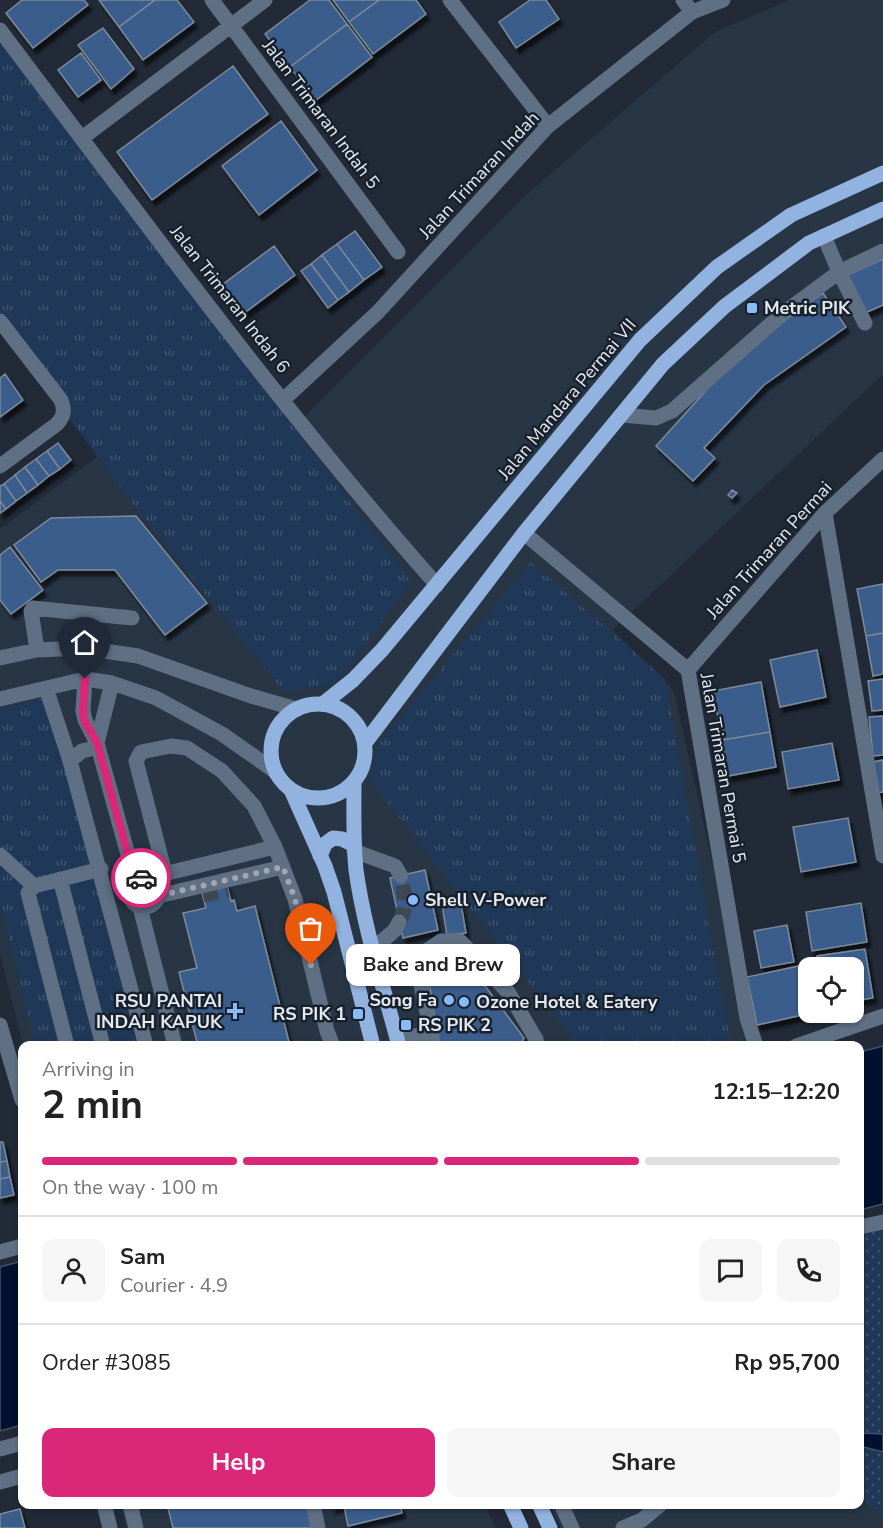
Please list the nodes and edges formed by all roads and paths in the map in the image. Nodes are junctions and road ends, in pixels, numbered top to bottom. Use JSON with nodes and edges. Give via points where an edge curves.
{"nodes":[{"id":1,"x":212,"y":0,"type":"edge"},
{"id":2,"x":265,"y":0,"type":"edge"},
{"id":3,"x":450,"y":0,"type":"edge"},
{"id":4,"x":723,"y":0,"type":"edge"},
{"id":5,"x":687,"y":6,"type":"edge"},
{"id":6,"x":231,"y":26,"type":"junction"},
{"id":7,"x":0,"y":30,"type":"edge"},
{"id":8,"x":548,"y":126,"type":"junction"},
{"id":9,"x":82,"y":138,"type":"junction"},
{"id":10,"x":883,"y":172,"type":"edge"},
{"id":11,"x":883,"y":209,"type":"edge"},
{"id":12,"x":824,"y":236,"type":"junction"},
{"id":13,"x":883,"y":251,"type":"edge"},
{"id":14,"x":398,"y":252,"type":"dead end"},
{"id":15,"x":838,"y":272,"type":"junction"},
{"id":16,"x":0,"y":321,"type":"edge"},
{"id":17,"x":866,"y":323,"type":"dead end"},
{"id":18,"x":283,"y":400,"type":"junction"},
{"id":19,"x":622,"y":414,"type":"junction"},
{"id":20,"x":883,"y":459,"type":"edge"},
{"id":21,"x":0,"y":466,"type":"edge"},
{"id":22,"x":825,"y":513,"type":"junction"},
{"id":23,"x":524,"y":533,"type":"junction"},
{"id":24,"x":437,"y":585,"type":"junction"},
{"id":25,"x":132,"y":618,"type":"dead end"},
{"id":26,"x":37,"y":650,"type":"junction"},
{"id":27,"x":0,"y":658,"type":"edge"},
{"id":28,"x":688,"y":670,"type":"junction"},
{"id":29,"x":85,"y":679,"type":"junction"},
{"id":30,"x":112,"y":683,"type":"junction"},
{"id":31,"x":46,"y":688,"type":"junction"},
{"id":32,"x":0,"y":699,"type":"edge"},
{"id":33,"x":324,"y":704,"type":"junction"},
{"id":34,"x":296,"y":709,"type":"junction"},
{"id":35,"x":365,"y":743,"type":"junction"},
{"id":36,"x":98,"y":745,"type":"junction"},
{"id":37,"x":70,"y":761,"type":"junction"},
{"id":38,"x":276,"y":772,"type":"junction"},
{"id":39,"x":354,"y":782,"type":"junction"},
{"id":40,"x":291,"y":790,"type":"junction"},
{"id":41,"x":275,"y":847,"type":"junction"},
{"id":42,"x":354,"y":848,"type":"junction"},
{"id":43,"x":0,"y":855,"type":"edge"},
{"id":44,"x":320,"y":856,"type":"junction"},
{"id":45,"x":883,"y":856,"type":"edge"},
{"id":46,"x":101,"y":869,"type":"junction"},
{"id":47,"x":285,"y":871,"type":"junction"},
{"id":48,"x":165,"y":873,"type":"junction"},
{"id":49,"x":401,"y":876,"type":"dead end"},
{"id":50,"x":60,"y":879,"type":"junction"},
{"id":51,"x":141,"y":879,"type":"junction"},
{"id":52,"x":34,"y":886,"type":"junction"},
{"id":53,"x":228,"y":890,"type":"tunnel mouth"},
{"id":54,"x":203,"y":895,"type":"tunnel mouth"},
{"id":55,"x":150,"y":902,"type":"junction"},
{"id":56,"x":399,"y":922,"type":"tunnel mouth"},
{"id":57,"x":373,"y":949,"type":"junction"},
{"id":58,"x":883,"y":1016,"type":"edge"},
{"id":59,"x":0,"y":1025,"type":"edge"},
{"id":60,"x":432,"y":1039,"type":"edge"},
{"id":61,"x":66,"y":1041,"type":"edge"},
{"id":62,"x":102,"y":1041,"type":"edge"},
{"id":63,"x":145,"y":1041,"type":"edge"},
{"id":64,"x":174,"y":1041,"type":"edge"},
{"id":65,"x":328,"y":1041,"type":"edge"},
{"id":66,"x":372,"y":1041,"type":"edge"},
{"id":67,"x":398,"y":1041,"type":"edge"},
{"id":68,"x":416,"y":1041,"type":"edge"},
{"id":69,"x":536,"y":1041,"type":"edge"},
{"id":70,"x":754,"y":1041,"type":"edge"},
{"id":71,"x":810,"y":1041,"type":"edge"},
{"id":72,"x":18,"y":1086,"type":"edge"},
{"id":73,"x":883,"y":1222,"type":"edge"},
{"id":74,"x":864,"y":1226,"type":"edge"},
{"id":75,"x":18,"y":1247,"type":"edge"},
{"id":76,"x":0,"y":1252,"type":"edge"},
{"id":77,"x":18,"y":1444,"type":"edge"},
{"id":78,"x":0,"y":1449,"type":"edge"},
{"id":79,"x":18,"y":1477,"type":"edge"},
{"id":80,"x":0,"y":1482,"type":"edge"},
{"id":81,"x":105,"y":1509,"type":"edge"},
{"id":82,"x":131,"y":1509,"type":"edge"},
{"id":83,"x":314,"y":1509,"type":"edge"},
{"id":84,"x":512,"y":1509,"type":"edge"},
{"id":85,"x":541,"y":1509,"type":"edge"},
{"id":86,"x":563,"y":1509,"type":"edge"},
{"id":87,"x":655,"y":1509,"type":"edge"},
{"id":88,"x":110,"y":1528,"type":"edge"},
{"id":89,"x":136,"y":1528,"type":"edge"},
{"id":90,"x":318,"y":1528,"type":"edge"},
{"id":91,"x":521,"y":1528,"type":"edge"},
{"id":92,"x":550,"y":1528,"type":"edge"},
{"id":93,"x":572,"y":1528,"type":"edge"},
{"id":94,"x":623,"y":1528,"type":"edge"}],
"edges":[{"from":1,"to":6,"type":"street","name":"Jalan Trimaran Indah 5"},
{"from":2,"to":6,"type":"street"},
{"from":3,"to":8,"type":"street"},
{"from":4,"to":5,"type":"street","name":"Jalan Trimaran Indah"},
{"from":5,"to":8,"type":"street","name":"Jalan Trimaran Indah"},
{"from":6,"to":9,"type":"street"},
{"from":6,"to":14,"type":"street","name":"Jalan Trimaran Indah 5"},
{"from":7,"to":9,"type":"street","name":"Jalan Trimaran Indah 6"},
{"from":8,"to":18,"type":"street","name":"Jalan Trimaran Indah","via":[[378,312]]},
{"from":9,"to":18,"type":"street","name":"Jalan Trimaran Indah 6"},
{"from":10,"to":24,"type":"main road","name":"Jalan Mandara Permai VII","via":[[791,214],[717,267],[640,340]]},
{"from":11,"to":12,"type":"main road"},
{"from":12,"to":15,"type":"street"},
{"from":12,"to":19,"type":"main road","via":[[725,306],[663,364]]},
{"from":13,"to":15,"type":"street"},
{"from":15,"to":17,"type":"street"},
{"from":15,"to":19,"type":"street","via":[[780,315],[672,411],[656,418]]},
{"from":16,"to":21,"type":"street","via":[[61,400],[63,412],[57,424]]},
{"from":18,"to":24,"type":"street","name":"Jalan Trimaran Indah 6"},
{"from":19,"to":23,"type":"main road"},
{"from":20,"to":22,"type":"street","name":"Jalan Trimaran Permai"},
{"from":22,"to":28,"type":"street","name":"Jalan Trimaran Permai"},
{"from":22,"to":45,"type":"street"},
{"from":23,"to":28,"type":"street","name":"Jalan Trimaran Permai 5"},
{"from":23,"to":35,"type":"main road"},
{"from":24,"to":33,"type":"main road","name":"Jalan Mandara Permai VII","via":[[382,650]]},
{"from":25,"to":26,"type":"street","via":[[35,607],[31,611]]},
{"from":26,"to":27,"type":"street"},
{"from":26,"to":34,"type":"street","via":[[84,648],[138,657]]},
{"from":28,"to":70,"type":"street","name":"Jalan Trimaran Permai 5","via":[[747,1018]]},
{"from":29,"to":30,"type":"street"},
{"from":29,"to":31,"type":"street"},
{"from":29,"to":36,"type":"street","via":[[84,720]]},
{"from":30,"to":36,"type":"street"},
{"from":30,"to":38,"type":"street","via":[[156,698],[222,734]]},
{"from":31,"to":32,"type":"street"},
{"from":31,"to":37,"type":"street"},
{"from":33,"to":34,"type":"main road"},
{"from":33,"to":35,"type":"main road","via":[[351,716]]},
{"from":34,"to":38,"type":"main road","via":[[273,736],[271,754]]},
{"from":35,"to":39,"type":"main road","via":[[362,770]]},
{"from":36,"to":37,"type":"street","via":[[82,750]]},
{"from":36,"to":51,"type":"street"},
{"from":37,"to":46,"type":"street"},
{"from":38,"to":40,"type":"main road"},
{"from":39,"to":40,"type":"main road","via":[[341,793],[324,798],[307,797]]},
{"from":39,"to":42,"type":"main road"},
{"from":40,"to":44,"type":"main road"},
{"from":41,"to":47,"type":"street"},
{"from":41,"to":48,"type":"street"},
{"from":41,"to":48,"type":"street","via":[[254,806],[222,771],[187,748],[154,748],[141,752],[136,761]]},
{"from":42,"to":44,"type":"main road","via":[[333,838]]},
{"from":42,"to":49,"type":"street","via":[[395,866]]},
{"from":42,"to":57,"type":"main road"},
{"from":43,"to":52,"type":"street"},
{"from":44,"to":66,"type":"main road","via":[[334,892]]},
{"from":46,"to":50,"type":"street"},
{"from":46,"to":63,"type":"street"},
{"from":47,"to":53,"type":"street"},
{"from":47,"to":55,"type":"street"},
{"from":47,"to":65,"type":"street"},
{"from":48,"to":51,"type":"street"},
{"from":50,"to":52,"type":"street"},
{"from":50,"to":62,"type":"street"},
{"from":51,"to":55,"type":"street","via":[[156,884]]},
{"from":51,"to":55,"type":"street","via":[[131,884],[129,895],[131,900]]},
{"from":52,"to":61,"type":"street","via":[[28,893]]},
{"from":54,"to":55,"type":"street","via":[[167,904]]},
{"from":55,"to":64,"type":"street"},
{"from":56,"to":57,"type":"street"},
{"from":57,"to":67,"type":"main road"},
{"from":58,"to":71,"type":"street"},
{"from":59,"to":72,"type":"street"},
{"from":60,"to":68,"type":"street"},
{"from":60,"to":69,"type":"street","via":[[419,975],[428,950],[441,941],[460,941],[508,992]]},
{"from":73,"to":74,"type":"street"},
{"from":75,"to":76,"type":"street"},
{"from":77,"to":78,"type":"street"},
{"from":79,"to":80,"type":"street"},
{"from":81,"to":88,"type":"street"},
{"from":82,"to":89,"type":"street"},
{"from":83,"to":90,"type":"street"},
{"from":84,"to":91,"type":"main road"},
{"from":85,"to":92,"type":"main road"},
{"from":86,"to":93,"type":"street"},
{"from":87,"to":94,"type":"street"}]}
